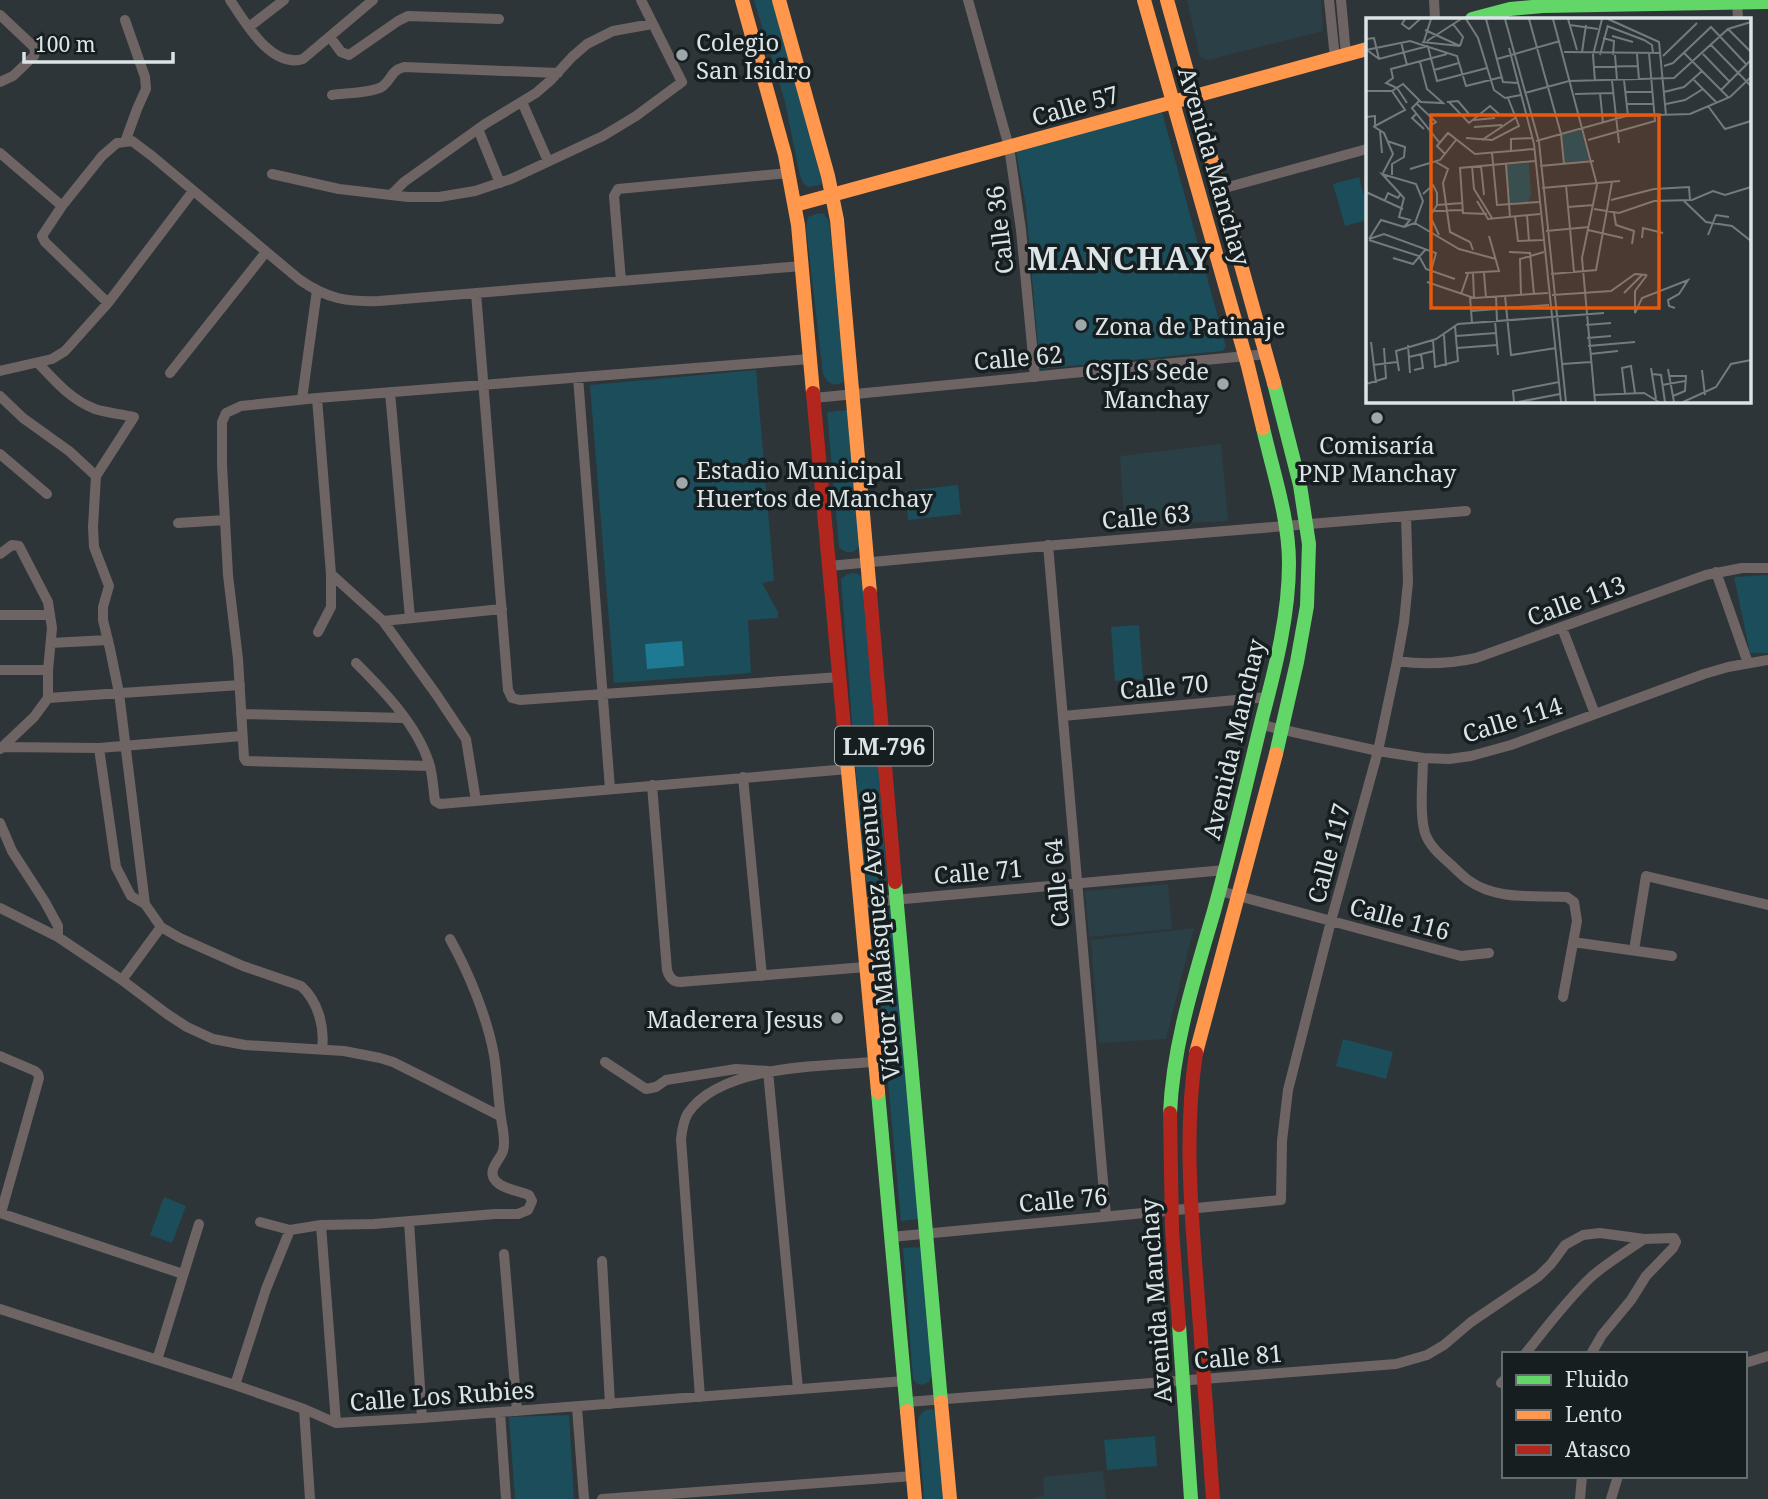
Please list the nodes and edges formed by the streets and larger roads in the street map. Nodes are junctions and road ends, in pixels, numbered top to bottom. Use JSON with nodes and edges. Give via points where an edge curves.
{"nodes":[{"id":1,"x":230,"y":0,"type":"edge"},
{"id":2,"x":284,"y":0,"type":"edge"},
{"id":3,"x":373,"y":0,"type":"edge"},
{"id":4,"x":641,"y":0,"type":"edge"},
{"id":5,"x":742,"y":0,"type":"edge"},
{"id":6,"x":779,"y":0,"type":"edge"},
{"id":7,"x":968,"y":0,"type":"edge"},
{"id":8,"x":1144,"y":0,"type":"edge"},
{"id":9,"x":1167,"y":0,"type":"edge"},
{"id":10,"x":1329,"y":0,"type":"edge"},
{"id":11,"x":1341,"y":0,"type":"edge"},
{"id":12,"x":1434,"y":0,"type":"edge"},
{"id":13,"x":1737,"y":1,"type":"edge"},
{"id":14,"x":1768,"y":2,"type":"edge"},
{"id":15,"x":1530,"y":3,"type":"edge"},
{"id":16,"x":0,"y":15,"type":"edge"},
{"id":17,"x":1435,"y":18,"type":"edge"},
{"id":18,"x":1476,"y":18,"type":"edge"},
{"id":19,"x":499,"y":19,"type":"dead end"},
{"id":20,"x":125,"y":20,"type":"dead end"},
{"id":21,"x":652,"y":23,"type":"junction"},
{"id":22,"x":249,"y":27,"type":"junction"},
{"id":23,"x":330,"y":37,"type":"junction"},
{"id":24,"x":1366,"y":49,"type":"edge"},
{"id":25,"x":1340,"y":57,"type":"junction"},
{"id":26,"x":558,"y":73,"type":"junction"},
{"id":27,"x":0,"y":82,"type":"edge"},
{"id":28,"x":332,"y":95,"type":"dead end"},
{"id":29,"x":1194,"y":96,"type":"junction"},
{"id":30,"x":1173,"y":101,"type":"junction"},
{"id":31,"x":522,"y":102,"type":"junction"},
{"id":32,"x":478,"y":129,"type":"junction"},
{"id":33,"x":125,"y":142,"type":"junction"},
{"id":34,"x":1009,"y":147,"type":"junction"},
{"id":35,"x":1366,"y":149,"type":"edge"},
{"id":36,"x":0,"y":153,"type":"edge"},
{"id":37,"x":548,"y":161,"type":"junction"},
{"id":38,"x":789,"y":173,"type":"junction"},
{"id":39,"x":272,"y":174,"type":"dead end"},
{"id":40,"x":500,"y":183,"type":"junction"},
{"id":41,"x":1221,"y":189,"type":"junction"},
{"id":42,"x":193,"y":191,"type":"junction"},
{"id":43,"x":391,"y":195,"type":"junction"},
{"id":44,"x":832,"y":195,"type":"junction"},
{"id":45,"x":795,"y":205,"type":"junction"},
{"id":46,"x":62,"y":206,"type":"junction"},
{"id":47,"x":266,"y":252,"type":"junction"},
{"id":48,"x":802,"y":266,"type":"junction"},
{"id":49,"x":621,"y":281,"type":"junction"},
{"id":50,"x":317,"y":290,"type":"junction"},
{"id":51,"x":476,"y":293,"type":"junction"},
{"id":52,"x":108,"y":303,"type":"junction"},
{"id":53,"x":1267,"y":355,"type":"junction"},
{"id":54,"x":1246,"y":357,"type":"junction"},
{"id":55,"x":810,"y":359,"type":"junction"},
{"id":56,"x":37,"y":363,"type":"junction"},
{"id":57,"x":0,"y":371,"type":"edge"},
{"id":58,"x":170,"y":373,"type":"dead end"},
{"id":59,"x":578,"y":377,"type":"junction"},
{"id":60,"x":1035,"y":377,"type":"junction"},
{"id":61,"x":484,"y":384,"type":"junction"},
{"id":62,"x":390,"y":392,"type":"junction"},
{"id":63,"x":853,"y":394,"type":"junction"},
{"id":64,"x":0,"y":396,"type":"edge"},
{"id":65,"x":317,"y":398,"type":"junction"},
{"id":66,"x":814,"y":398,"type":"junction"},
{"id":67,"x":302,"y":399,"type":"junction"},
{"id":68,"x":0,"y":454,"type":"edge"},
{"id":69,"x":96,"y":476,"type":"junction"},
{"id":70,"x":47,"y":494,"type":"dead end"},
{"id":71,"x":1466,"y":511,"type":"dead end"},
{"id":72,"x":1406,"y":516,"type":"junction"},
{"id":73,"x":225,"y":520,"type":"junction"},
{"id":74,"x":178,"y":523,"type":"dead end"},
{"id":75,"x":1286,"y":525,"type":"junction"},
{"id":76,"x":1307,"y":525,"type":"junction"},
{"id":77,"x":1048,"y":545,"type":"junction"},
{"id":78,"x":0,"y":554,"type":"edge"},
{"id":79,"x":868,"y":563,"type":"junction"},
{"id":80,"x":829,"y":566,"type":"junction"},
{"id":81,"x":1768,"y":568,"type":"edge"},
{"id":82,"x":1716,"y":572,"type":"junction"},
{"id":83,"x":331,"y":574,"type":"junction"},
{"id":84,"x":345,"y":587,"type":"junction"},
{"id":85,"x":331,"y":607,"type":"junction"},
{"id":86,"x":502,"y":609,"type":"junction"},
{"id":87,"x":0,"y":615,"type":"edge"},
{"id":88,"x":50,"y":615,"type":"junction"},
{"id":89,"x":410,"y":618,"type":"junction"},
{"id":90,"x":383,"y":621,"type":"junction"},
{"id":91,"x":1562,"y":628,"type":"junction"},
{"id":92,"x":318,"y":632,"type":"dead end"},
{"id":93,"x":108,"y":640,"type":"junction"},
{"id":94,"x":51,"y":643,"type":"junction"},
{"id":95,"x":1768,"y":660,"type":"edge"},
{"id":96,"x":1397,"y":661,"type":"junction"},
{"id":97,"x":356,"y":663,"type":"dead end"},
{"id":98,"x":1748,"y":663,"type":"junction"},
{"id":99,"x":0,"y":670,"type":"edge"},
{"id":100,"x":48,"y":670,"type":"junction"},
{"id":101,"x":839,"y":677,"type":"junction"},
{"id":102,"x":240,"y":685,"type":"junction"},
{"id":103,"x":119,"y":693,"type":"junction"},
{"id":104,"x":603,"y":695,"type":"junction"},
{"id":105,"x":48,"y":698,"type":"junction"},
{"id":106,"x":1268,"y":698,"type":"junction"},
{"id":107,"x":241,"y":714,"type":"junction"},
{"id":108,"x":1595,"y":714,"type":"junction"},
{"id":109,"x":1063,"y":716,"type":"junction"},
{"id":110,"x":404,"y":718,"type":"junction"},
{"id":111,"x":1262,"y":725,"type":"junction"},
{"id":112,"x":1282,"y":730,"type":"junction"},
{"id":113,"x":242,"y":736,"type":"junction"},
{"id":114,"x":125,"y":746,"type":"junction"},
{"id":115,"x":1,"y":748,"type":"edge"},
{"id":116,"x":99,"y":748,"type":"junction"},
{"id":117,"x":1378,"y":751,"type":"junction"},
{"id":118,"x":1423,"y":758,"type":"junction"},
{"id":119,"x":430,"y":766,"type":"junction"},
{"id":120,"x":848,"y":769,"type":"junction"},
{"id":121,"x":743,"y":777,"type":"junction"},
{"id":122,"x":652,"y":785,"type":"junction"},
{"id":123,"x":610,"y":789,"type":"junction"},
{"id":124,"x":476,"y":801,"type":"junction"},
{"id":125,"x":0,"y":823,"type":"edge"},
{"id":126,"x":1225,"y":870,"type":"junction"},
{"id":127,"x":1077,"y":882,"type":"junction"},
{"id":128,"x":1220,"y":891,"type":"junction"},
{"id":129,"x":1239,"y":897,"type":"junction"},
{"id":130,"x":897,"y":899,"type":"junction"},
{"id":131,"x":860,"y":903,"type":"junction"},
{"id":132,"x":145,"y":904,"type":"junction"},
{"id":133,"x":1768,"y":905,"type":"edge"},
{"id":134,"x":0,"y":908,"type":"edge"},
{"id":135,"x":1331,"y":921,"type":"junction"},
{"id":136,"x":161,"y":927,"type":"junction"},
{"id":137,"x":58,"y":937,"type":"junction"},
{"id":138,"x":450,"y":939,"type":"dead end"},
{"id":139,"x":1573,"y":942,"type":"junction"},
{"id":140,"x":1634,"y":950,"type":"junction"},
{"id":141,"x":1489,"y":953,"type":"dead end"},
{"id":142,"x":1672,"y":956,"type":"dead end"},
{"id":143,"x":866,"y":967,"type":"junction"},
{"id":144,"x":762,"y":976,"type":"junction"},
{"id":145,"x":122,"y":980,"type":"junction"},
{"id":146,"x":1563,"y":997,"type":"dead end"},
{"id":147,"x":322,"y":1049,"type":"junction"},
{"id":148,"x":0,"y":1056,"type":"edge"},
{"id":149,"x":605,"y":1062,"type":"dead end"},
{"id":150,"x":874,"y":1062,"type":"junction"},
{"id":151,"x":768,"y":1071,"type":"junction"},
{"id":152,"x":500,"y":1116,"type":"junction"},
{"id":153,"x":1281,"y":1200,"type":"joint"},
{"id":154,"x":1191,"y":1209,"type":"junction"},
{"id":155,"x":1171,"y":1211,"type":"junction"},
{"id":156,"x":0,"y":1213,"type":"edge"},
{"id":157,"x":1106,"y":1216,"type":"junction"},
{"id":158,"x":260,"y":1222,"type":"dead end"},
{"id":159,"x":409,"y":1222,"type":"junction"},
{"id":160,"x":200,"y":1224,"type":"dead end"},
{"id":161,"x":321,"y":1225,"type":"junction"},
{"id":162,"x":290,"y":1230,"type":"junction"},
{"id":163,"x":927,"y":1233,"type":"junction"},
{"id":164,"x":891,"y":1237,"type":"junction"},
{"id":165,"x":1644,"y":1239,"type":"junction"},
{"id":166,"x":504,"y":1254,"type":"dead end"},
{"id":167,"x":602,"y":1261,"type":"dead end"},
{"id":168,"x":183,"y":1274,"type":"junction"},
{"id":169,"x":0,"y":1309,"type":"edge"},
{"id":170,"x":1527,"y":1352,"type":"edge"},
{"id":171,"x":1592,"y":1352,"type":"edge"},
{"id":172,"x":1768,"y":1356,"type":"edge"},
{"id":173,"x":157,"y":1360,"type":"junction"},
{"id":174,"x":1747,"y":1362,"type":"edge"},
{"id":175,"x":1203,"y":1380,"type":"junction"},
{"id":176,"x":905,"y":1381,"type":"junction"},
{"id":177,"x":1182,"y":1381,"type":"junction"},
{"id":178,"x":234,"y":1385,"type":"junction"},
{"id":179,"x":798,"y":1390,"type":"junction"},
{"id":180,"x":700,"y":1397,"type":"junction"},
{"id":181,"x":941,"y":1399,"type":"junction"},
{"id":182,"x":907,"y":1402,"type":"junction"},
{"id":183,"x":610,"y":1404,"type":"junction"},
{"id":184,"x":577,"y":1407,"type":"junction"},
{"id":185,"x":304,"y":1409,"type":"junction"},
{"id":186,"x":517,"y":1411,"type":"junction"},
{"id":187,"x":500,"y":1412,"type":"junction"},
{"id":188,"x":422,"y":1418,"type":"junction"},
{"id":189,"x":336,"y":1423,"type":"junction"},
{"id":190,"x":913,"y":1476,"type":"junction"},
{"id":191,"x":1582,"y":1478,"type":"edge"},
{"id":192,"x":1617,"y":1478,"type":"edge"},
{"id":193,"x":310,"y":1499,"type":"edge"},
{"id":194,"x":506,"y":1499,"type":"edge"},
{"id":195,"x":584,"y":1499,"type":"edge"},
{"id":196,"x":602,"y":1499,"type":"edge"},
{"id":197,"x":915,"y":1499,"type":"edge"},
{"id":198,"x":950,"y":1499,"type":"edge"},
{"id":199,"x":1191,"y":1499,"type":"edge"},
{"id":200,"x":1213,"y":1499,"type":"edge"},
{"id":201,"x":1580,"y":1499,"type":"edge"},
{"id":202,"x":1611,"y":1499,"type":"edge"}],
"edges":[{"from":1,"to":22,"type":"street"},
{"from":2,"to":22,"type":"street"},
{"from":3,"to":23,"type":"street"},
{"from":4,"to":21,"type":"street"},
{"from":5,"to":38,"type":"street","name":"Víctor Malásquez Avenue","number":"LM-796"},
{"from":6,"to":44,"type":"street","name":"Víctor Malásquez Avenue","number":"LM-796"},
{"from":7,"to":34,"type":"street","name":"Calle 36"},
{"from":8,"to":30,"type":"street","name":"Avenida Manchay"},
{"from":9,"to":29,"type":"street","name":"Avenida Manchay"},
{"from":10,"to":25,"type":"street"},
{"from":11,"to":25,"type":"street"},
{"from":12,"to":17,"type":"street"},
{"from":13,"to":14,"type":"street"},
{"from":13,"to":15,"type":"street"},
{"from":15,"to":18,"type":"street"},
{"from":16,"to":27,"type":"street","via":[[35,52],[13,76]]},
{"from":19,"to":23,"type":"street","via":[[408,16],[349,55]]},
{"from":20,"to":33,"type":"street","via":[[146,89]]},
{"from":21,"to":26,"type":"street","via":[[594,39]]},
{"from":21,"to":37,"type":"street","via":[[681,84],[619,128]]},
{"from":22,"to":23,"type":"street","via":[[262,44],[290,60],[303,60]]},
{"from":24,"to":25,"type":"street","name":"Calle 57"},
{"from":25,"to":29,"type":"street","name":"Calle 57"},
{"from":26,"to":28,"type":"street","via":[[404,67],[395,70],[379,89]]},
{"from":26,"to":31,"type":"street"},
{"from":29,"to":30,"type":"street","name":"Calle 57"},
{"from":29,"to":41,"type":"street","name":"Avenida Manchay"},
{"from":30,"to":34,"type":"street","name":"Calle 57"},
{"from":30,"to":54,"type":"street","name":"Avenida Manchay"},
{"from":31,"to":32,"type":"street"},
{"from":31,"to":37,"type":"street"},
{"from":32,"to":40,"type":"street"},
{"from":32,"to":43,"type":"street"},
{"from":33,"to":42,"type":"street","via":[[132,141]]},
{"from":33,"to":46,"type":"street","via":[[102,156]]},
{"from":34,"to":44,"type":"street","name":"Calle 57"},
{"from":34,"to":60,"type":"street","name":"Calle 36"},
{"from":35,"to":41,"type":"street"},
{"from":36,"to":46,"type":"street"},
{"from":37,"to":40,"type":"street"},
{"from":38,"to":45,"type":"street","name":"Víctor Malásquez Avenue","number":"LM-796"},
{"from":38,"to":49,"type":"street","via":[[618,189],[614,196]]},
{"from":39,"to":43,"type":"street"},
{"from":40,"to":43,"type":"street","via":[[451,196]]},
{"from":41,"to":53,"type":"street","name":"Avenida Manchay"},
{"from":42,"to":47,"type":"street"},
{"from":42,"to":52,"type":"street"},
{"from":44,"to":45,"type":"street","name":"Calle 57"},
{"from":44,"to":63,"type":"street","name":"Víctor Malásquez Avenue","number":"LM-796"},
{"from":45,"to":48,"type":"street","name":"Víctor Malásquez Avenue","number":"LM-796"},
{"from":46,"to":52,"type":"street","via":[[43,240]]},
{"from":47,"to":50,"type":"street"},
{"from":47,"to":58,"type":"street"},
{"from":48,"to":49,"type":"street"},
{"from":48,"to":55,"type":"street","name":"Víctor Malásquez Avenue","number":"LM-796"},
{"from":49,"to":51,"type":"street"},
{"from":50,"to":51,"type":"street","via":[[355,301]]},
{"from":50,"to":67,"type":"street"},
{"from":51,"to":61,"type":"street"},
{"from":52,"to":56,"type":"street","via":[[65,351]]},
{"from":53,"to":54,"type":"street","name":"Calle 62"},
{"from":53,"to":76,"type":"street","name":"Avenida Manchay"},
{"from":54,"to":60,"type":"street","name":"Calle 62"},
{"from":54,"to":75,"type":"street","name":"Avenida Manchay"},
{"from":55,"to":59,"type":"street"},
{"from":55,"to":66,"type":"street","name":"Víctor Malásquez Avenue","number":"LM-796"},
{"from":56,"to":57,"type":"street"},
{"from":56,"to":69,"type":"street","via":[[82,403],[134,417]]},
{"from":59,"to":61,"type":"street"},
{"from":59,"to":104,"type":"street"},
{"from":60,"to":63,"type":"street","name":"Calle 62"},
{"from":61,"to":62,"type":"street"},
{"from":61,"to":86,"type":"street"},
{"from":62,"to":65,"type":"street"},
{"from":62,"to":89,"type":"street"},
{"from":63,"to":66,"type":"street","name":"Calle 62"},
{"from":63,"to":79,"type":"street","name":"Víctor Malásquez Avenue","number":"LM-796"},
{"from":64,"to":69,"type":"street"},
{"from":65,"to":67,"type":"street"},
{"from":65,"to":83,"type":"street"},
{"from":66,"to":80,"type":"street","name":"Víctor Malásquez Avenue","number":"LM-796"},
{"from":67,"to":73,"type":"street","via":[[242,406],[224,416]]},
{"from":68,"to":70,"type":"street"},
{"from":69,"to":93,"type":"street","via":[[94,547],[109,586],[103,607]]},
{"from":71,"to":72,"type":"street","name":"Calle 63"},
{"from":72,"to":76,"type":"street","name":"Calle 63"},
{"from":72,"to":96,"type":"street","name":"Calle 117","via":[[1408,582]]},
{"from":73,"to":74,"type":"street"},
{"from":73,"to":102,"type":"street"},
{"from":75,"to":76,"type":"street","name":"Calle 63"},
{"from":75,"to":77,"type":"street","name":"Calle 63"},
{"from":75,"to":106,"type":"street","name":"Avenida Manchay","via":[[1288,589]]},
{"from":76,"to":112,"type":"street","name":"Avenida Manchay","via":[[1306,619]]},
{"from":77,"to":79,"type":"street","name":"Calle 63"},
{"from":77,"to":109,"type":"street","name":"Calle 64"},
{"from":78,"to":88,"type":"street","via":[[12,545],[19,547],[48,602]]},
{"from":79,"to":80,"type":"street","name":"Calle 63"},
{"from":79,"to":130,"type":"street","name":"Víctor Malásquez Avenue","number":"LM-796"},
{"from":80,"to":101,"type":"street","name":"Víctor Malásquez Avenue","number":"LM-796"},
{"from":81,"to":82,"type":"street","name":"Calle 113"},
{"from":82,"to":91,"type":"street","name":"Calle 113"},
{"from":82,"to":98,"type":"street"},
{"from":83,"to":84,"type":"street"},
{"from":83,"to":85,"type":"street"},
{"from":84,"to":85,"type":"street"},
{"from":84,"to":90,"type":"street"},
{"from":85,"to":92,"type":"street"},
{"from":86,"to":89,"type":"street"},
{"from":86,"to":104,"type":"street","via":[[512,698]]},
{"from":87,"to":88,"type":"street"},
{"from":88,"to":94,"type":"street"},
{"from":89,"to":90,"type":"street"},
{"from":90,"to":124,"type":"street","via":[[467,739]]},
{"from":91,"to":96,"type":"street","name":"Calle 113","via":[[1464,661]]},
{"from":91,"to":108,"type":"street"},
{"from":93,"to":94,"type":"street"},
{"from":93,"to":103,"type":"street"},
{"from":94,"to":100,"type":"street"},
{"from":95,"to":98,"type":"street","name":"Calle 114"},
{"from":96,"to":117,"type":"street","name":"Calle 117"},
{"from":97,"to":110,"type":"street"},
{"from":98,"to":108,"type":"street","name":"Calle 114"},
{"from":99,"to":100,"type":"street"},
{"from":100,"to":105,"type":"street"},
{"from":101,"to":104,"type":"street"},
{"from":101,"to":120,"type":"street","name":"Víctor Malásquez Avenue","number":"LM-796"},
{"from":102,"to":103,"type":"street"},
{"from":102,"to":107,"type":"street"},
{"from":103,"to":105,"type":"street"},
{"from":103,"to":114,"type":"street"},
{"from":104,"to":123,"type":"street"},
{"from":105,"to":115,"type":"street"},
{"from":106,"to":109,"type":"street","name":"Calle 70"},
{"from":106,"to":111,"type":"street","name":"Avenida Manchay"},
{"from":107,"to":110,"type":"street"},
{"from":107,"to":113,"type":"street"},
{"from":108,"to":118,"type":"street","name":"Calle 114","via":[[1482,754]]},
{"from":109,"to":127,"type":"street","name":"Calle 64"},
{"from":110,"to":119,"type":"street"},
{"from":111,"to":112,"type":"street","name":"Calle 114"},
{"from":111,"to":126,"type":"street","name":"Avenida Manchay"},
{"from":112,"to":117,"type":"street","name":"Calle 114"},
{"from":112,"to":129,"type":"street","name":"Avenida Manchay"},
{"from":113,"to":114,"type":"street"},
{"from":113,"to":119,"type":"street","via":[[246,761]]},
{"from":114,"to":116,"type":"street"},
{"from":114,"to":132,"type":"street"},
{"from":115,"to":116,"type":"street"},
{"from":116,"to":132,"type":"street","via":[[116,867],[131,896]]},
{"from":117,"to":118,"type":"street","name":"Calle 114"},
{"from":117,"to":135,"type":"street","name":"Calle 117"},
{"from":118,"to":139,"type":"street","via":[[1424,831],[1438,854],[1469,881],[1490,891],[1567,897],[1576,909]]},
{"from":119,"to":124,"type":"street","via":[[437,803]]},
{"from":120,"to":121,"type":"street"},
{"from":120,"to":131,"type":"street","name":"Víctor Malásquez Avenue","number":"LM-796"},
{"from":121,"to":122,"type":"street"},
{"from":121,"to":144,"type":"street"},
{"from":122,"to":123,"type":"street"},
{"from":122,"to":144,"type":"street","via":[[670,978],[680,982]]},
{"from":123,"to":124,"type":"street"},
{"from":125,"to":137,"type":"street","via":[[58,926]]},
{"from":126,"to":127,"type":"street","name":"Calle 71"},
{"from":126,"to":128,"type":"street","name":"Avenida Manchay"},
{"from":127,"to":130,"type":"street","name":"Calle 71"},
{"from":127,"to":157,"type":"street","name":"Calle 64"},
{"from":128,"to":129,"type":"street","name":"Calle 116"},
{"from":128,"to":155,"type":"street","name":"Avenida Manchay","via":[[1173,1065]]},
{"from":129,"to":135,"type":"street","name":"Calle 116"},
{"from":129,"to":154,"type":"street","name":"Avenida Manchay","via":[[1195,1057],[1189,1120]]},
{"from":130,"to":131,"type":"street","name":"Calle 71"},
{"from":130,"to":163,"type":"street","name":"Víctor Malásquez Avenue","number":"LM-796"},
{"from":131,"to":143,"type":"street","name":"Víctor Malásquez Avenue","number":"LM-796"},
{"from":132,"to":136,"type":"street"},
{"from":133,"to":140,"type":"street","via":[[1646,876]]},
{"from":134,"to":137,"type":"street"},
{"from":135,"to":141,"type":"street","name":"Calle 116","via":[[1461,956]]},
{"from":135,"to":153,"type":"street","name":"Calle 117","via":[[1288,1090]]},
{"from":136,"to":145,"type":"street"},
{"from":136,"to":147,"type":"street","via":[[243,966],[301,986],[320,1017]]},
{"from":137,"to":145,"type":"street"},
{"from":138,"to":152,"type":"street","via":[[490,1038]]},
{"from":139,"to":140,"type":"street"},
{"from":139,"to":146,"type":"street"},
{"from":140,"to":142,"type":"street"},
{"from":143,"to":144,"type":"street"},
{"from":143,"to":150,"type":"street","name":"Víctor Malásquez Avenue","number":"LM-796"},
{"from":145,"to":147,"type":"street","via":[[187,1027],[213,1039]]},
{"from":147,"to":152,"type":"street","via":[[393,1062]]},
{"from":148,"to":156,"type":"street","via":[[35,1071],[39,1078]]},
{"from":149,"to":151,"type":"street","via":[[646,1089],[666,1080],[736,1069]]},
{"from":150,"to":151,"type":"street"},
{"from":150,"to":164,"type":"street","name":"Víctor Malásquez Avenue","number":"LM-796"},
{"from":151,"to":179,"type":"street"},
{"from":151,"to":180,"type":"street","via":[[706,1095],[683,1124]]},
{"from":152,"to":159,"type":"street","via":[[505,1140],[492,1173],[503,1186],[529,1195],[532,1201],[527,1210]]},
{"from":153,"to":154,"type":"street","name":"Calle 76"},
{"from":154,"to":155,"type":"street","name":"Calle 76"},
{"from":154,"to":175,"type":"street","name":"Avenida Manchay"},
{"from":155,"to":157,"type":"street","name":"Calle 76"},
{"from":155,"to":177,"type":"street","name":"Avenida Manchay"},
{"from":156,"to":168,"type":"street"},
{"from":157,"to":163,"type":"street","name":"Calle 76"},
{"from":158,"to":162,"type":"street"},
{"from":159,"to":161,"type":"street"},
{"from":159,"to":188,"type":"street"},
{"from":160,"to":168,"type":"street"},
{"from":161,"to":162,"type":"street"},
{"from":161,"to":189,"type":"street"},
{"from":162,"to":178,"type":"street"},
{"from":163,"to":164,"type":"street","name":"Calle 76"},
{"from":163,"to":181,"type":"street","name":"Víctor Malásquez Avenue","number":"LM-796"},
{"from":164,"to":176,"type":"street","name":"Víctor Malásquez Avenue","number":"LM-796"},
{"from":165,"to":170,"type":"street","via":[[1590,1278]]},
{"from":165,"to":171,"type":"street","name":"Calle 81","via":[[1670,1237],[1675,1245],[1646,1276]]},
{"from":165,"to":175,"type":"street","name":"Calle 81","via":[[1600,1233],[1573,1240],[1539,1276],[1427,1355],[1396,1364]]},
{"from":166,"to":186,"type":"street"},
{"from":167,"to":183,"type":"street"},
{"from":168,"to":173,"type":"street"},
{"from":169,"to":173,"type":"street","name":"Calle Los Rubies"},
{"from":172,"to":174,"type":"street"},
{"from":173,"to":178,"type":"street","name":"Calle Los Rubies"},
{"from":175,"to":177,"type":"street","name":"Calle 81"},
{"from":175,"to":200,"type":"street","name":"Avenida Manchay"},
{"from":176,"to":179,"type":"street","name":"Calle Los Rubies"},
{"from":176,"to":182,"type":"street","name":"Víctor Malásquez Avenue","number":"LM-796"},
{"from":177,"to":181,"type":"street","name":"Calle 81"},
{"from":177,"to":199,"type":"street","name":"Avenida Manchay"},
{"from":178,"to":185,"type":"street","name":"Calle Los Rubies"},
{"from":179,"to":180,"type":"street","name":"Calle Los Rubies"},
{"from":180,"to":183,"type":"street","name":"Calle Los Rubies"},
{"from":181,"to":182,"type":"street","name":"Calle 81"},
{"from":181,"to":198,"type":"street","name":"Víctor Malásquez Avenue","number":"LM-796"},
{"from":182,"to":190,"type":"street","name":"Víctor Malásquez Avenue","number":"LM-796"},
{"from":183,"to":184,"type":"street","name":"Calle Los Rubies"},
{"from":184,"to":186,"type":"street","name":"Calle Los Rubies"},
{"from":184,"to":195,"type":"street"},
{"from":185,"to":189,"type":"street","name":"Calle Los Rubies"},
{"from":185,"to":193,"type":"street"},
{"from":186,"to":187,"type":"street","name":"Calle Los Rubies"},
{"from":187,"to":188,"type":"street","name":"Calle Los Rubies"},
{"from":187,"to":194,"type":"street"},
{"from":188,"to":189,"type":"street","name":"Calle Los Rubies"},
{"from":190,"to":196,"type":"street"},
{"from":190,"to":197,"type":"street","name":"Víctor Malásquez Avenue","number":"LM-796"},
{"from":191,"to":201,"type":"street"},
{"from":192,"to":202,"type":"street"}]}
